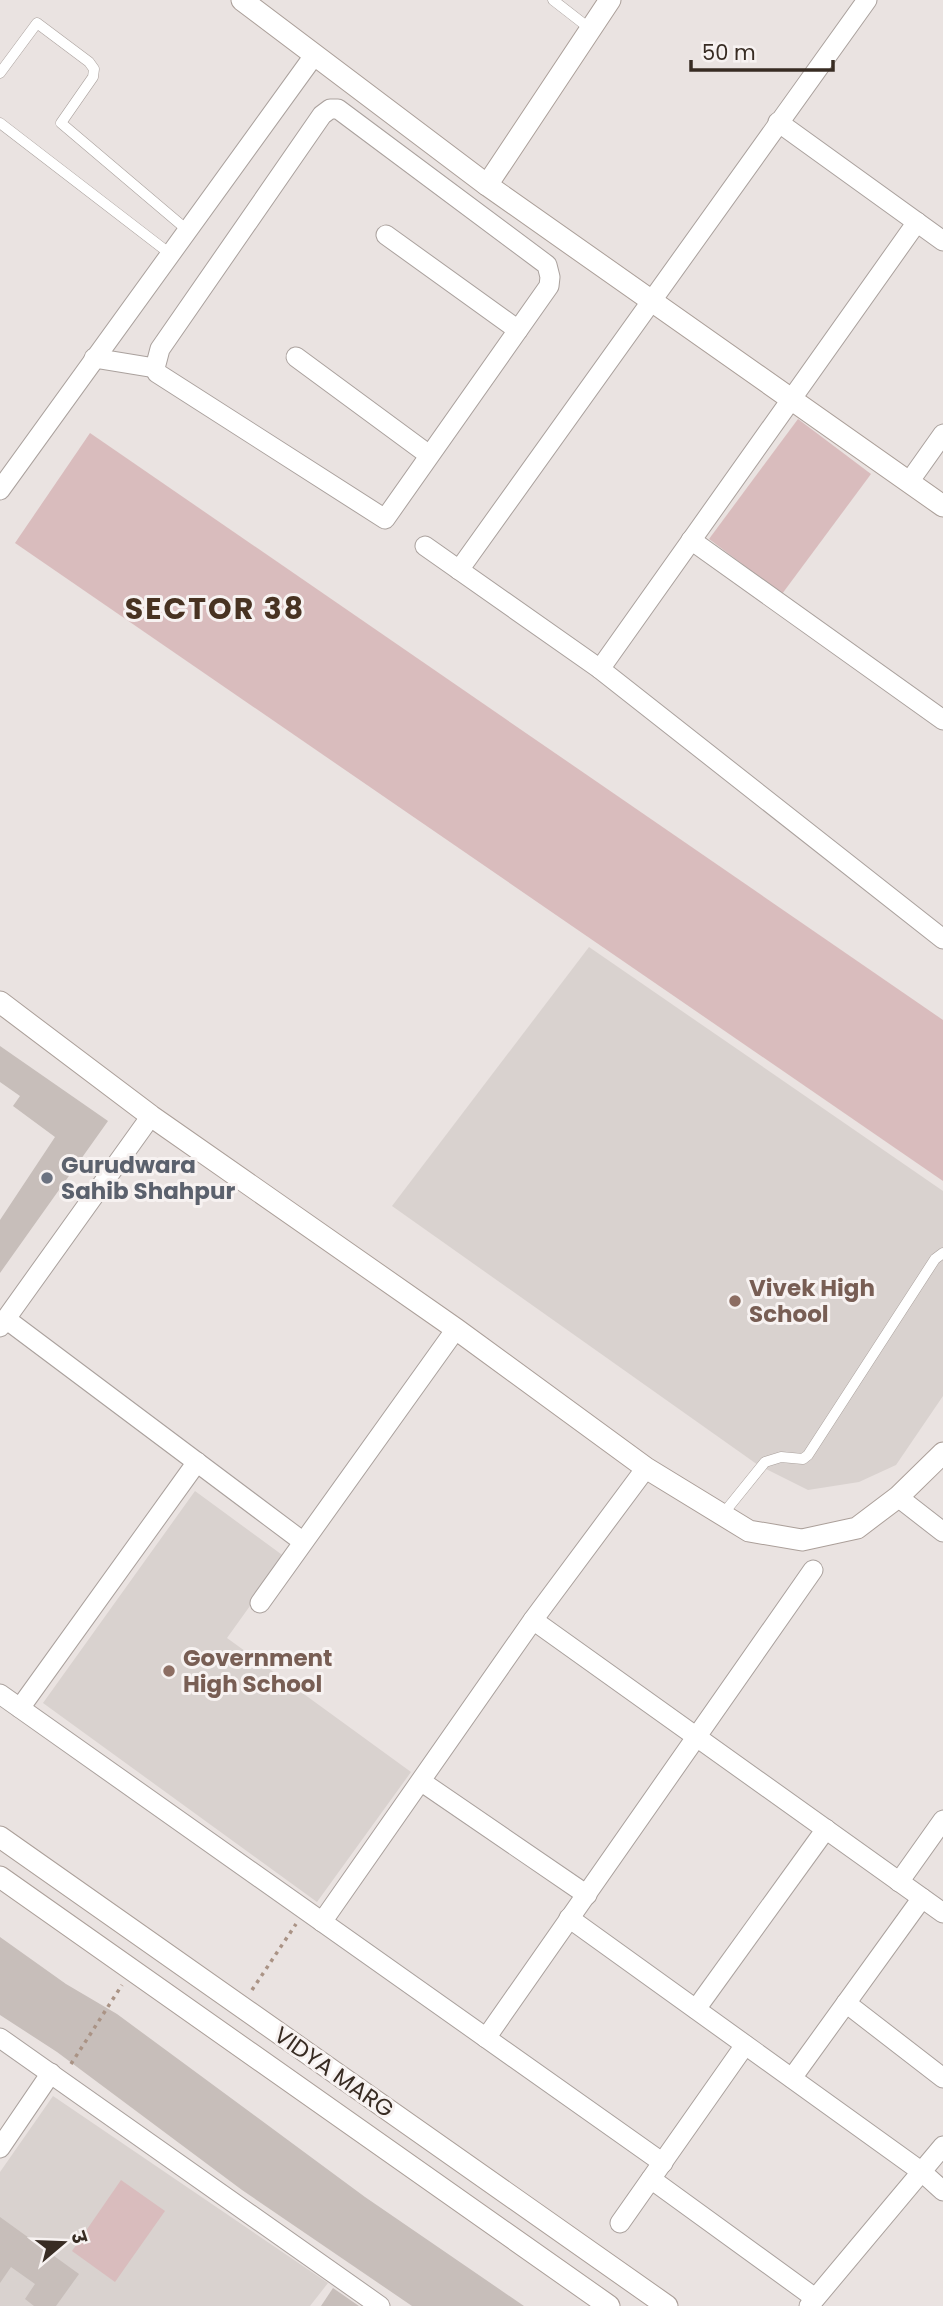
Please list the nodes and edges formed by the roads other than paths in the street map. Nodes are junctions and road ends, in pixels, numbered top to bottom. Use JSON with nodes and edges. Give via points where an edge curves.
{"nodes":[{"id":1,"x":242,"y":0,"type":"edge"},
{"id":2,"x":553,"y":0,"type":"edge"},
{"id":3,"x":610,"y":0,"type":"edge"},
{"id":4,"x":867,"y":0,"type":"edge"},
{"id":5,"x":589,"y":28,"type":"junction"},
{"id":6,"x":313,"y":57,"type":"junction"},
{"id":7,"x":0,"y":73,"type":"edge"},
{"id":8,"x":778,"y":122,"type":"junction"},
{"id":9,"x":0,"y":123,"type":"edge"},
{"id":10,"x":486,"y":185,"type":"junction"},
{"id":11,"x":917,"y":222,"type":"junction"},
{"id":12,"x":186,"y":229,"type":"junction"},
{"id":13,"x":386,"y":234,"type":"dead end"},
{"id":14,"x":941,"y":235,"type":"edge"},
{"id":15,"x":169,"y":253,"type":"junction"},
{"id":16,"x":653,"y":299,"type":"junction"},
{"id":17,"x":518,"y":330,"type":"junction"},
{"id":18,"x":296,"y":357,"type":"dead end"},
{"id":19,"x":94,"y":358,"type":"junction"},
{"id":20,"x":155,"y":368,"type":"junction"},
{"id":21,"x":793,"y":398,"type":"junction"},
{"id":22,"x":943,"y":434,"type":"edge"},
{"id":23,"x":429,"y":456,"type":"junction"},
{"id":24,"x":909,"y":482,"type":"junction"},
{"id":25,"x":0,"y":490,"type":"edge"},
{"id":26,"x":943,"y":506,"type":"edge"},
{"id":27,"x":691,"y":540,"type":"junction"},
{"id":28,"x":425,"y":546,"type":"dead end"},
{"id":29,"x":459,"y":570,"type":"junction"},
{"id":30,"x":600,"y":669,"type":"junction"},
{"id":31,"x":943,"y":720,"type":"edge"},
{"id":32,"x":943,"y":939,"type":"edge"},
{"id":33,"x":0,"y":1002,"type":"edge"},
{"id":34,"x":151,"y":1116,"type":"junction"},
{"id":35,"x":943,"y":1253,"type":"edge"},
{"id":36,"x":3,"y":1323,"type":"edge"},
{"id":37,"x":456,"y":1329,"type":"junction"},
{"id":38,"x":943,"y":1454,"type":"edge"},
{"id":39,"x":197,"y":1462,"type":"junction"},
{"id":40,"x":646,"y":1468,"type":"junction"},
{"id":41,"x":898,"y":1497,"type":"junction"},
{"id":42,"x":722,"y":1515,"type":"junction"},
{"id":43,"x":943,"y":1532,"type":"edge"},
{"id":44,"x":302,"y":1541,"type":"junction"},
{"id":45,"x":813,"y":1570,"type":"dead end"},
{"id":46,"x":260,"y":1603,"type":"dead end"},
{"id":47,"x":533,"y":1620,"type":"junction"},
{"id":48,"x":0,"y":1694,"type":"edge"},
{"id":49,"x":20,"y":1708,"type":"junction"},
{"id":50,"x":696,"y":1737,"type":"junction"},
{"id":51,"x":422,"y":1782,"type":"junction"},
{"id":52,"x":943,"y":1820,"type":"edge"},
{"id":53,"x":826,"y":1829,"type":"junction"},
{"id":54,"x":0,"y":1837,"type":"edge"},
{"id":55,"x":0,"y":1877,"type":"edge"},
{"id":56,"x":899,"y":1882,"type":"junction"},
{"id":57,"x":587,"y":1895,"type":"junction"},
{"id":58,"x":922,"y":1898,"type":"junction"},
{"id":59,"x":943,"y":1913,"type":"edge"},
{"id":60,"x":569,"y":1919,"type":"junction"},
{"id":61,"x":322,"y":1922,"type":"junction"},
{"id":62,"x":846,"y":2003,"type":"junction"},
{"id":63,"x":695,"y":2009,"type":"junction"},
{"id":64,"x":0,"y":2038,"type":"edge"},
{"id":65,"x":486,"y":2038,"type":"junction"},
{"id":66,"x":746,"y":2045,"type":"junction"},
{"id":67,"x":55,"y":2077,"type":"junction"},
{"id":68,"x":792,"y":2078,"type":"junction"},
{"id":69,"x":943,"y":2078,"type":"edge"},
{"id":70,"x":943,"y":2146,"type":"edge"},
{"id":71,"x":0,"y":2148,"type":"edge"},
{"id":72,"x":663,"y":2163,"type":"junction"},
{"id":73,"x":922,"y":2172,"type":"junction"},
{"id":74,"x":651,"y":2179,"type":"junction"},
{"id":75,"x":943,"y":2191,"type":"edge"},
{"id":76,"x":620,"y":2223,"type":"dead end"},
{"id":77,"x":812,"y":2302,"type":"edge"},
{"id":78,"x":380,"y":2306,"type":"edge"},
{"id":79,"x":609,"y":2306,"type":"edge"},
{"id":80,"x":667,"y":2306,"type":"edge"}],
"edges":[{"from":1,"to":6,"type":"street"},
{"from":2,"to":5,"type":"lane"},
{"from":3,"to":5,"type":"street"},
{"from":4,"to":8,"type":"street"},
{"from":5,"to":10,"type":"street"},
{"from":6,"to":10,"type":"street"},
{"from":6,"to":12,"type":"street"},
{"from":7,"to":12,"type":"lane","via":[[37,23],[89,62],[93,77],[61,123]]},
{"from":8,"to":11,"type":"street"},
{"from":8,"to":16,"type":"street"},
{"from":9,"to":15,"type":"lane"},
{"from":10,"to":16,"type":"street"},
{"from":11,"to":14,"type":"street"},
{"from":11,"to":21,"type":"street"},
{"from":12,"to":15,"type":"street"},
{"from":13,"to":17,"type":"street"},
{"from":15,"to":19,"type":"street"},
{"from":16,"to":21,"type":"street"},
{"from":16,"to":29,"type":"street"},
{"from":17,"to":20,"type":"street","via":[[549,285],[547,265],[338,109],[330,109],[160,349]]},
{"from":17,"to":23,"type":"street"},
{"from":18,"to":23,"type":"street"},
{"from":19,"to":20,"type":"street"},
{"from":19,"to":25,"type":"street"},
{"from":20,"to":23,"type":"street","via":[[384,519]]},
{"from":21,"to":24,"type":"street"},
{"from":21,"to":27,"type":"street"},
{"from":22,"to":24,"type":"street"},
{"from":24,"to":26,"type":"street"},
{"from":27,"to":30,"type":"street"},
{"from":27,"to":31,"type":"street"},
{"from":28,"to":29,"type":"street"},
{"from":29,"to":30,"type":"street"},
{"from":30,"to":32,"type":"street"},
{"from":33,"to":34,"type":"street"},
{"from":34,"to":36,"type":"street"},
{"from":34,"to":37,"type":"street"},
{"from":35,"to":42,"type":"lane","via":[[807,1455],[765,1462]]},
{"from":36,"to":39,"type":"street"},
{"from":37,"to":40,"type":"street"},
{"from":37,"to":44,"type":"street"},
{"from":38,"to":41,"type":"street"},
{"from":39,"to":44,"type":"street"},
{"from":39,"to":49,"type":"street"},
{"from":40,"to":42,"type":"street"},
{"from":40,"to":47,"type":"street"},
{"from":41,"to":42,"type":"street","via":[[857,1528],[802,1540],[749,1531]]},
{"from":41,"to":43,"type":"street"},
{"from":44,"to":46,"type":"street"},
{"from":45,"to":50,"type":"street"},
{"from":47,"to":50,"type":"street"},
{"from":47,"to":51,"type":"street"},
{"from":48,"to":49,"type":"street"},
{"from":49,"to":61,"type":"street"},
{"from":50,"to":53,"type":"street"},
{"from":50,"to":57,"type":"street"},
{"from":51,"to":57,"type":"street"},
{"from":51,"to":61,"type":"street"},
{"from":52,"to":56,"type":"street"},
{"from":53,"to":56,"type":"street"},
{"from":53,"to":63,"type":"street"},
{"from":54,"to":80,"type":"street","name":"VIDYA MARG"},
{"from":55,"to":79,"type":"street","name":"VIDYA MARG"},
{"from":56,"to":58,"type":"street"},
{"from":57,"to":60,"type":"street"},
{"from":58,"to":59,"type":"street"},
{"from":58,"to":62,"type":"street"},
{"from":60,"to":63,"type":"street"},
{"from":60,"to":65,"type":"street"},
{"from":61,"to":65,"type":"street"},
{"from":62,"to":68,"type":"street"},
{"from":62,"to":69,"type":"street"},
{"from":63,"to":66,"type":"street"},
{"from":64,"to":67,"type":"street"},
{"from":65,"to":72,"type":"street"},
{"from":66,"to":68,"type":"street"},
{"from":66,"to":72,"type":"street"},
{"from":67,"to":71,"type":"street"},
{"from":67,"to":78,"type":"street"},
{"from":68,"to":73,"type":"street"},
{"from":70,"to":73,"type":"street"},
{"from":72,"to":74,"type":"street"},
{"from":73,"to":75,"type":"street"},
{"from":73,"to":77,"type":"street"},
{"from":74,"to":76,"type":"street"},
{"from":74,"to":77,"type":"street"}]}
